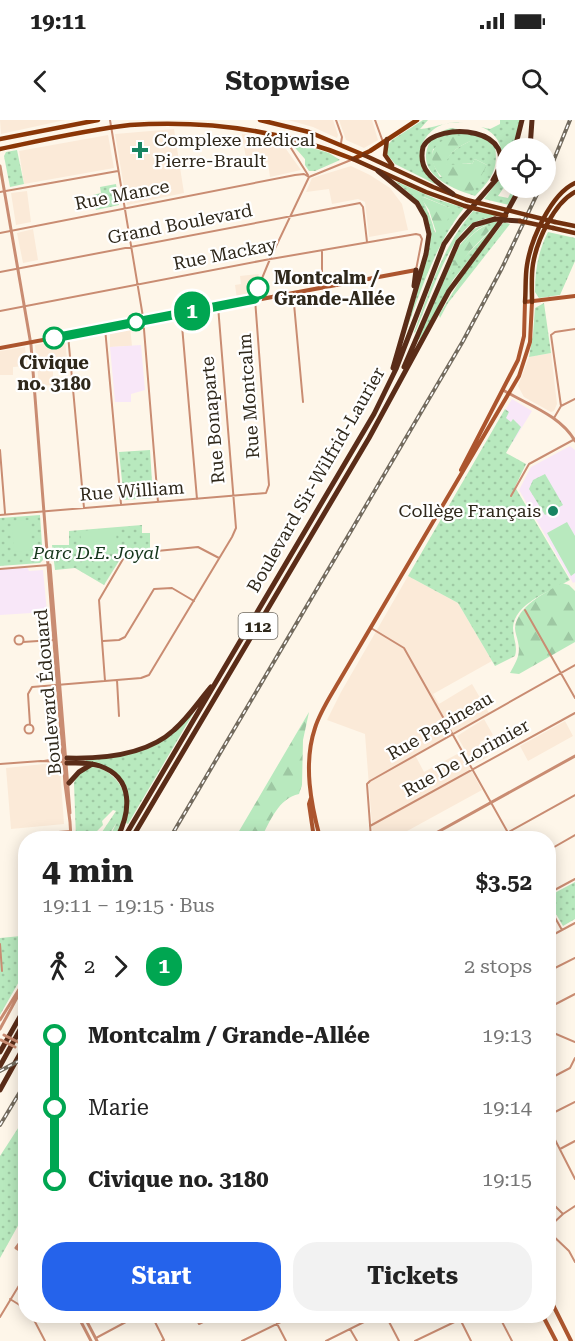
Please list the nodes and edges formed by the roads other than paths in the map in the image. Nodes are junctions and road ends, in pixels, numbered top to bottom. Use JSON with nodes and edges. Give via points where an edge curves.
{"nodes":[{"id":1,"x":98,"y":120,"type":"edge"},
{"id":2,"x":110,"y":120,"type":"edge"},
{"id":3,"x":261,"y":120,"type":"edge"},
{"id":4,"x":336,"y":120,"type":"edge"},
{"id":5,"x":375,"y":120,"type":"edge"},
{"id":6,"x":417,"y":120,"type":"edge"},
{"id":7,"x":522,"y":120,"type":"edge"},
{"id":8,"x":532,"y":120,"type":"edge"},
{"id":9,"x":458,"y":125,"type":"dead end"},
{"id":10,"x":444,"y":126,"type":"dead end"},
{"id":11,"x":111,"y":128,"type":"junction"},
{"id":12,"x":260,"y":130,"type":"junction"},
{"id":13,"x":282,"y":135,"type":"junction"},
{"id":14,"x":518,"y":138,"type":"edge"},
{"id":15,"x":531,"y":138,"type":"edge"},
{"id":16,"x":0,"y":139,"type":"edge"},
{"id":17,"x":385,"y":141,"type":"junction"},
{"id":18,"x":341,"y":144,"type":"junction"},
{"id":19,"x":0,"y":149,"type":"edge"},
{"id":20,"x":364,"y":155,"type":"junction"},
{"id":21,"x":353,"y":159,"type":"junction"},
{"id":22,"x":0,"y":166,"type":"edge"},
{"id":23,"x":393,"y":168,"type":"junction"},
{"id":24,"x":119,"y":171,"type":"junction"},
{"id":25,"x":378,"y":171,"type":"junction"},
{"id":26,"x":309,"y":177,"type":"junction"},
{"id":27,"x":496,"y":179,"type":"edge"},
{"id":28,"x":575,"y":183,"type":"edge"},
{"id":29,"x":2,"y":192,"type":"edge"},
{"id":30,"x":575,"y":192,"type":"edge"},
{"id":31,"x":453,"y":194,"type":"junction"},
{"id":32,"x":483,"y":194,"type":"junction"},
{"id":33,"x":515,"y":198,"type":"edge"},
{"id":34,"x":125,"y":208,"type":"junction"},
{"id":35,"x":290,"y":217,"type":"junction"},
{"id":36,"x":520,"y":221,"type":"junction"},
{"id":37,"x":575,"y":225,"type":"edge"},
{"id":38,"x":11,"y":231,"type":"junction"},
{"id":39,"x":0,"y":233,"type":"edge"},
{"id":40,"x":575,"y":234,"type":"edge"},
{"id":41,"x":367,"y":242,"type":"junction"},
{"id":42,"x":132,"y":247,"type":"junction"},
{"id":43,"x":322,"y":250,"type":"junction"},
{"id":44,"x":270,"y":259,"type":"junction"},
{"id":45,"x":18,"y":269,"type":"junction"},
{"id":46,"x":416,"y":270,"type":"junction"},
{"id":47,"x":0,"y":272,"type":"edge"},
{"id":48,"x":137,"y":285,"type":"junction"},
{"id":49,"x":322,"y":288,"type":"junction"},
{"id":50,"x":415,"y":292,"type":"junction"},
{"id":51,"x":293,"y":293,"type":"junction"},
{"id":52,"x":575,"y":296,"type":"edge"},
{"id":53,"x":255,"y":299,"type":"junction"},
{"id":54,"x":525,"y":302,"type":"junction"},
{"id":55,"x":532,"y":302,"type":"junction"},
{"id":56,"x":24,"y":306,"type":"junction"},
{"id":57,"x":218,"y":306,"type":"junction"},
{"id":58,"x":0,"y":311,"type":"edge"},
{"id":59,"x":181,"y":313,"type":"junction"},
{"id":60,"x":143,"y":320,"type":"junction"},
{"id":61,"x":105,"y":328,"type":"junction"},
{"id":62,"x":575,"y":329,"type":"edge"},
{"id":63,"x":68,"y":335,"type":"junction"},
{"id":64,"x":31,"y":342,"type":"junction"},
{"id":65,"x":0,"y":348,"type":"edge"},
{"id":66,"x":398,"y":382,"type":"junction"},
{"id":67,"x":388,"y":387,"type":"junction"},
{"id":68,"x":503,"y":390,"type":"junction"},
{"id":69,"x":509,"y":393,"type":"junction"},
{"id":70,"x":575,"y":399,"type":"edge"},
{"id":71,"x":303,"y":402,"type":"dead end"},
{"id":72,"x":561,"y":406,"type":"junction"},
{"id":73,"x":554,"y":418,"type":"junction"},
{"id":74,"x":575,"y":440,"type":"edge"},
{"id":75,"x":0,"y":450,"type":"edge"},
{"id":76,"x":460,"y":473,"type":"junction"},
{"id":77,"x":266,"y":493,"type":"joint"},
{"id":78,"x":233,"y":496,"type":"junction"},
{"id":79,"x":511,"y":496,"type":"dead end"},
{"id":80,"x":197,"y":499,"type":"junction"},
{"id":81,"x":158,"y":502,"type":"junction"},
{"id":82,"x":121,"y":505,"type":"junction"},
{"id":83,"x":84,"y":508,"type":"junction"},
{"id":84,"x":44,"y":510,"type":"junction"},
{"id":85,"x":0,"y":514,"type":"edge"},
{"id":86,"x":5,"y":514,"type":"junction"},
{"id":87,"x":219,"y":558,"type":"junction"},
{"id":88,"x":49,"y":564,"type":"junction"},
{"id":89,"x":0,"y":569,"type":"edge"},
{"id":90,"x":194,"y":602,"type":"junction"},
{"id":91,"x":525,"y":610,"type":"dead end"},
{"id":92,"x":371,"y":628,"type":"junction"},
{"id":93,"x":55,"y":640,"type":"junction"},
{"id":94,"x":23,"y":642,"type":"dead end"},
{"id":95,"x":103,"y":642,"type":"junction"},
{"id":96,"x":575,"y":665,"type":"edge"},
{"id":97,"x":561,"y":673,"type":"junction"},
{"id":98,"x":218,"y":679,"type":"junction"},
{"id":99,"x":117,"y":680,"type":"junction"},
{"id":100,"x":105,"y":681,"type":"junction"},
{"id":101,"x":59,"y":685,"type":"junction"},
{"id":102,"x":575,"y":698,"type":"edge"},
{"id":103,"x":575,"y":712,"type":"edge"},
{"id":104,"x":120,"y":716,"type":"dead end"},
{"id":105,"x":30,"y":724,"type":"dead end"},
{"id":106,"x":452,"y":734,"type":"junction"},
{"id":107,"x":575,"y":756,"type":"edge"},
{"id":108,"x":65,"y":760,"type":"junction"},
{"id":109,"x":0,"y":764,"type":"edge"},
{"id":110,"x":92,"y":764,"type":"junction"},
{"id":111,"x":472,"y":770,"type":"junction"},
{"id":112,"x":69,"y":783,"type":"junction"},
{"id":113,"x":575,"y":795,"type":"edge"},
{"id":114,"x":311,"y":798,"type":"junction"},
{"id":115,"x":490,"y":803,"type":"junction"},
{"id":116,"x":70,"y":822,"type":"junction"},
{"id":117,"x":370,"y":826,"type":"junction"},
{"id":118,"x":71,"y":831,"type":"edge"},
{"id":119,"x":120,"y":831,"type":"edge"},
{"id":120,"x":128,"y":831,"type":"edge"},
{"id":121,"x":136,"y":831,"type":"edge"},
{"id":122,"x":313,"y":831,"type":"edge"},
{"id":123,"x":318,"y":831,"type":"edge"},
{"id":124,"x":370,"y":831,"type":"edge"},
{"id":125,"x":440,"y":831,"type":"edge"},
{"id":126,"x":506,"y":831,"type":"edge"},
{"id":127,"x":511,"y":831,"type":"edge"},
{"id":128,"x":575,"y":835,"type":"edge"},
{"id":129,"x":556,"y":846,"type":"edge"},
{"id":130,"x":575,"y":879,"type":"edge"},
{"id":131,"x":556,"y":889,"type":"edge"},
{"id":132,"x":556,"y":919,"type":"edge"},
{"id":133,"x":575,"y":923,"type":"edge"},
{"id":134,"x":562,"y":930,"type":"junction"},
{"id":135,"x":556,"y":933,"type":"edge"},
{"id":136,"x":0,"y":944,"type":"edge"},
{"id":137,"x":575,"y":958,"type":"edge"},
{"id":138,"x":556,"y":968,"type":"edge"},
{"id":139,"x":2,"y":971,"type":"dead end"},
{"id":140,"x":18,"y":992,"type":"edge"},
{"id":141,"x":575,"y":994,"type":"edge"},
{"id":142,"x":18,"y":996,"type":"edge"},
{"id":143,"x":556,"y":1004,"type":"edge"},
{"id":144,"x":0,"y":1020,"type":"edge"},
{"id":145,"x":18,"y":1020,"type":"edge"},
{"id":146,"x":1,"y":1032,"type":"edge"},
{"id":147,"x":18,"y":1033,"type":"edge"},
{"id":148,"x":556,"y":1034,"type":"edge"},
{"id":149,"x":1,"y":1040,"type":"edge"},
{"id":150,"x":575,"y":1041,"type":"edge"},
{"id":151,"x":18,"y":1043,"type":"edge"},
{"id":152,"x":18,"y":1044,"type":"edge"},
{"id":153,"x":18,"y":1051,"type":"edge"},
{"id":154,"x":0,"y":1052,"type":"edge"},
{"id":155,"x":575,"y":1058,"type":"edge"},
{"id":156,"x":0,"y":1066,"type":"edge"},
{"id":157,"x":556,"y":1075,"type":"edge"},
{"id":158,"x":0,"y":1090,"type":"edge"},
{"id":159,"x":575,"y":1102,"type":"edge"},
{"id":160,"x":556,"y":1112,"type":"edge"},
{"id":161,"x":556,"y":1141,"type":"edge"},
{"id":162,"x":575,"y":1141,"type":"edge"},
{"id":163,"x":560,"y":1149,"type":"junction"},
{"id":164,"x":575,"y":1178,"type":"edge"},
{"id":165,"x":575,"y":1206,"type":"edge"},
{"id":166,"x":556,"y":1207,"type":"edge"},
{"id":167,"x":563,"y":1214,"type":"junction"},
{"id":168,"x":556,"y":1220,"type":"edge"},
{"id":169,"x":556,"y":1239,"type":"edge"},
{"id":170,"x":575,"y":1262,"type":"edge"},
{"id":171,"x":18,"y":1286,"type":"edge"},
{"id":172,"x":10,"y":1299,"type":"junction"},
{"id":173,"x":18,"y":1304,"type":"edge"},
{"id":174,"x":556,"y":1311,"type":"edge"},
{"id":175,"x":0,"y":1317,"type":"edge"},
{"id":176,"x":36,"y":1323,"type":"edge"},
{"id":177,"x":82,"y":1323,"type":"edge"},
{"id":178,"x":88,"y":1323,"type":"edge"},
{"id":179,"x":125,"y":1323,"type":"edge"},
{"id":180,"x":156,"y":1323,"type":"edge"},
{"id":181,"x":362,"y":1323,"type":"edge"},
{"id":182,"x":390,"y":1323,"type":"edge"},
{"id":183,"x":452,"y":1323,"type":"edge"},
{"id":184,"x":462,"y":1323,"type":"edge"},
{"id":185,"x":503,"y":1323,"type":"edge"},
{"id":186,"x":547,"y":1323,"type":"edge"},
{"id":187,"x":277,"y":1324,"type":"joint"},
{"id":188,"x":350,"y":1329,"type":"junction"},
{"id":189,"x":575,"y":1338,"type":"edge"},
{"id":190,"x":96,"y":1340,"type":"edge"},
{"id":191,"x":45,"y":1341,"type":"edge"},
{"id":192,"x":91,"y":1341,"type":"edge"},
{"id":193,"x":162,"y":1341,"type":"edge"},
{"id":194,"x":242,"y":1341,"type":"edge"},
{"id":195,"x":286,"y":1341,"type":"edge"},
{"id":196,"x":326,"y":1341,"type":"edge"},
{"id":197,"x":357,"y":1341,"type":"edge"},
{"id":198,"x":399,"y":1341,"type":"edge"},
{"id":199,"x":415,"y":1341,"type":"edge"},
{"id":200,"x":471,"y":1341,"type":"edge"},
{"id":201,"x":512,"y":1341,"type":"edge"},
{"id":202,"x":556,"y":1341,"type":"edge"},
{"id":203,"x":571,"y":1341,"type":"edge"}],
"edges":[{"from":1,"to":16,"type":"main road"},
{"from":2,"to":11,"type":"street"},
{"from":3,"to":12,"type":"street"},
{"from":3,"to":18,"type":"main road"},
{"from":4,"to":18,"type":"street"},
{"from":5,"to":17,"type":"street"},
{"from":6,"to":17,"type":"main road"},
{"from":7,"to":14,"type":"highway"},
{"from":8,"to":15,"type":"highway"},
{"from":9,"to":32,"type":"highway","via":[[486,132],[500,150],[498,171]]},
{"from":10,"to":31,"type":"highway","via":[[428,138],[423,161],[430,176]]},
{"from":11,"to":12,"type":"main road","via":[[186,122]]},
{"from":11,"to":19,"type":"main road"},
{"from":11,"to":24,"type":"street"},
{"from":12,"to":13,"type":"main road"},
{"from":13,"to":21,"type":"main road"},
{"from":13,"to":26,"type":"street"},
{"from":17,"to":20,"type":"main road"},
{"from":17,"to":23,"type":"highway"},
{"from":18,"to":20,"type":"main road"},
{"from":20,"to":21,"type":"main road"},
{"from":20,"to":23,"type":"highway"},
{"from":21,"to":25,"type":"highway"},
{"from":21,"to":26,"type":"street","name":"Rue Mance"},
{"from":22,"to":29,"type":"street","name":"Boulevard Édouard"},
{"from":23,"to":31,"type":"highway"},
{"from":24,"to":29,"type":"street"},
{"from":24,"to":34,"type":"street"},
{"from":25,"to":36,"type":"highway","bridge":true,"via":[[430,194]]},
{"from":25,"to":50,"type":"highway","via":[[413,198],[426,219],[428,246]]},
{"from":26,"to":34,"type":"street","name":"Rue Mance","via":[[304,174]]},
{"from":26,"to":35,"type":"street","name":"Rue Montcalm"},
{"from":27,"to":32,"type":"highway"},
{"from":28,"to":54,"type":"highway","via":[[556,198],[534,241],[527,267]]},
{"from":29,"to":38,"type":"street","name":"Boulevard Édouard"},
{"from":30,"to":55,"type":"highway","via":[[558,206],[538,246],[532,273]]},
{"from":31,"to":37,"type":"highway","bridge":true},
{"from":32,"to":67,"type":"highway","name":"Boulevard Sir-Wilfrid-Laurier","number":"112","via":[[441,250]]},
{"from":33,"to":66,"type":"highway","via":[[449,291]]},
{"from":34,"to":38,"type":"street","name":"Rue Mance"},
{"from":34,"to":42,"type":"street"},
{"from":35,"to":41,"type":"street","name":"Grand Boulevard","via":[[360,203]]},
{"from":35,"to":42,"type":"street","name":"Grand Boulevard"},
{"from":35,"to":44,"type":"street","name":"Rue Montcalm"},
{"from":36,"to":40,"type":"highway","bridge":true},
{"from":36,"to":66,"type":"highway","bridge":true,"via":[[483,221],[466,231]]},
{"from":38,"to":39,"type":"street","name":"Rue Mance"},
{"from":38,"to":45,"type":"street","name":"Boulevard Édouard"},
{"from":41,"to":43,"type":"street","name":"Rue Mackay"},
{"from":41,"to":46,"type":"street","name":"Rue Mackay","via":[[420,235]]},
{"from":42,"to":45,"type":"street","name":"Grand Boulevard"},
{"from":42,"to":48,"type":"street"},
{"from":43,"to":44,"type":"street","name":"Rue Mackay"},
{"from":43,"to":49,"type":"street"},
{"from":44,"to":48,"type":"street","name":"Rue Mackay"},
{"from":44,"to":53,"type":"street","name":"Rue Montcalm"},
{"from":45,"to":47,"type":"street","name":"Grand Boulevard"},
{"from":45,"to":56,"type":"street","name":"Boulevard Édouard"},
{"from":46,"to":49,"type":"main road"},
{"from":46,"to":50,"type":"highway"},
{"from":48,"to":56,"type":"street","name":"Rue Mackay"},
{"from":48,"to":60,"type":"street"},
{"from":49,"to":51,"type":"main road"},
{"from":50,"to":67,"type":"highway"},
{"from":51,"to":53,"type":"main road"},
{"from":51,"to":71,"type":"street"},
{"from":52,"to":55,"type":"main road"},
{"from":53,"to":57,"type":"main road"},
{"from":53,"to":77,"type":"street","name":"Rue Montcalm","via":[[269,485]]},
{"from":54,"to":55,"type":"main road"},
{"from":54,"to":68,"type":"main road","via":[[522,348]]},
{"from":55,"to":69,"type":"main road","via":[[528,350]]},
{"from":56,"to":58,"type":"street","name":"Rue Mackay"},
{"from":56,"to":64,"type":"street","name":"Boulevard Édouard"},
{"from":57,"to":59,"type":"main road"},
{"from":57,"to":78,"type":"street","name":"Rue Bonaparte"},
{"from":59,"to":60,"type":"main road"},
{"from":59,"to":80,"type":"street"},
{"from":60,"to":61,"type":"main road"},
{"from":60,"to":81,"type":"street"},
{"from":61,"to":63,"type":"main road"},
{"from":61,"to":82,"type":"street"},
{"from":62,"to":72,"type":"street","via":[[552,334]]},
{"from":63,"to":64,"type":"main road"},
{"from":63,"to":83,"type":"street"},
{"from":64,"to":65,"type":"main road"},
{"from":64,"to":84,"type":"street","name":"Boulevard Édouard"},
{"from":66,"to":121,"type":"highway","name":"Boulevard Sir-Wilfrid-Laurier","number":"112","via":[[369,438]]},
{"from":67,"to":98,"type":"highway","name":"Boulevard Sir-Wilfrid-Laurier","number":"112"},
{"from":68,"to":69,"type":"street"},
{"from":68,"to":76,"type":"main road"},
{"from":69,"to":73,"type":"street"},
{"from":69,"to":76,"type":"main road"},
{"from":70,"to":72,"type":"street"},
{"from":72,"to":73,"type":"street"},
{"from":73,"to":74,"type":"street"},
{"from":74,"to":79,"type":"street","via":[[529,464]]},
{"from":75,"to":86,"type":"street"},
{"from":76,"to":92,"type":"main road"},
{"from":77,"to":78,"type":"street","name":"Rue William"},
{"from":78,"to":80,"type":"street","name":"Rue William"},
{"from":78,"to":87,"type":"street","name":"Rue Bonaparte","via":[[235,532]]},
{"from":80,"to":81,"type":"street","name":"Rue William"},
{"from":81,"to":82,"type":"street","name":"Rue William"},
{"from":82,"to":83,"type":"street","name":"Rue William"},
{"from":83,"to":84,"type":"street","name":"Rue William"},
{"from":84,"to":86,"type":"street","name":"Rue William"},
{"from":84,"to":88,"type":"street","name":"Boulevard Édouard"},
{"from":85,"to":86,"type":"street","name":"Rue William"},
{"from":87,"to":90,"type":"street","name":"Rue Bonaparte"},
{"from":87,"to":95,"type":"street","via":[[198,547],[126,554],[100,597]]},
{"from":88,"to":89,"type":"street"},
{"from":88,"to":93,"type":"street","name":"Boulevard Édouard"},
{"from":90,"to":95,"type":"street","via":[[168,587],[154,589],[125,637]]},
{"from":90,"to":99,"type":"street","name":"Rue Bonaparte","via":[[153,672],[143,678]]},
{"from":91,"to":97,"type":"street"},
{"from":92,"to":106,"type":"street","via":[[404,648]]},
{"from":92,"to":114,"type":"main road","via":[[315,727],[310,746]]},
{"from":93,"to":94,"type":"street"},
{"from":93,"to":101,"type":"street","name":"Boulevard Édouard"},
{"from":95,"to":100,"type":"street"},
{"from":96,"to":97,"type":"street","name":"Rue Papineau"},
{"from":97,"to":102,"type":"street"},
{"from":97,"to":106,"type":"street","name":"Rue Papineau"},
{"from":98,"to":108,"type":"highway","via":[[177,728],[151,746],[127,754]]},
{"from":98,"to":120,"type":"highway","name":"Boulevard Sir-Wilfrid-Laurier","number":"112"},
{"from":99,"to":100,"type":"street","name":"Rue Bonaparte"},
{"from":99,"to":104,"type":"street"},
{"from":100,"to":101,"type":"street","name":"Rue Bonaparte"},
{"from":101,"to":105,"type":"street","name":"Rue Bonaparte","via":[[35,686],[30,690]]},
{"from":101,"to":108,"type":"street","name":"Boulevard Édouard"},
{"from":103,"to":111,"type":"street","name":"Rue De Lorimier"},
{"from":106,"to":111,"type":"street"},
{"from":106,"to":117,"type":"street","name":"Rue Papineau","via":[[367,784]]},
{"from":107,"to":115,"type":"street"},
{"from":108,"to":109,"type":"street"},
{"from":108,"to":110,"type":"highway"},
{"from":108,"to":112,"type":"street","name":"Boulevard Édouard"},
{"from":108,"to":116,"type":"street","name":"Boulevard Édouard"},
{"from":110,"to":112,"type":"highway"},
{"from":110,"to":119,"type":"highway","via":[[111,771],[125,791],[127,814]]},
{"from":111,"to":115,"type":"street"},
{"from":111,"to":117,"type":"street","name":"Rue De Lorimier"},
{"from":112,"to":116,"type":"street","name":"Boulevard Édouard"},
{"from":113,"to":127,"type":"street"},
{"from":114,"to":122,"type":"main road"},
{"from":114,"to":123,"type":"main road"},
{"from":115,"to":125,"type":"street"},
{"from":115,"to":126,"type":"street"},
{"from":116,"to":118,"type":"street","name":"Boulevard Édouard"},
{"from":117,"to":124,"type":"street","name":"Rue Papineau"},
{"from":128,"to":129,"type":"street"},
{"from":130,"to":131,"type":"street"},
{"from":132,"to":134,"type":"street"},
{"from":133,"to":134,"type":"street"},
{"from":134,"to":135,"type":"street"},
{"from":136,"to":139,"type":"street"},
{"from":137,"to":138,"type":"street"},
{"from":140,"to":144,"type":"street"},
{"from":141,"to":143,"type":"street"},
{"from":142,"to":146,"type":"street"},
{"from":145,"to":154,"type":"highway"},
{"from":146,"to":151,"type":"street","bridge":true},
{"from":147,"to":156,"type":"highway"},
{"from":148,"to":150,"type":"street"},
{"from":149,"to":152,"type":"street","bridge":true},
{"from":153,"to":158,"type":"highway"},
{"from":155,"to":157,"type":"street","via":[[570,1068]]},
{"from":159,"to":160,"type":"street"},
{"from":161,"to":163,"type":"street"},
{"from":162,"to":163,"type":"street"},
{"from":163,"to":164,"type":"street"},
{"from":165,"to":167,"type":"street"},
{"from":166,"to":167,"type":"street"},
{"from":167,"to":168,"type":"street"},
{"from":169,"to":170,"type":"street"},
{"from":171,"to":172,"type":"street"},
{"from":172,"to":173,"type":"street"},
{"from":172,"to":175,"type":"street"},
{"from":174,"to":203,"type":"main road"},
{"from":176,"to":191,"type":"street"},
{"from":177,"to":192,"type":"street"},
{"from":178,"to":190,"type":"street"},
{"from":179,"to":190,"type":"street"},
{"from":180,"to":193,"type":"street"},
{"from":181,"to":188,"type":"street"},
{"from":182,"to":198,"type":"street"},
{"from":183,"to":199,"type":"street"},
{"from":184,"to":200,"type":"street"},
{"from":185,"to":201,"type":"street"},
{"from":186,"to":202,"type":"main road"},
{"from":187,"to":194,"type":"street"},
{"from":187,"to":195,"type":"street"},
{"from":188,"to":196,"type":"street"},
{"from":188,"to":197,"type":"street"},
{"from":189,"to":203,"type":"street"}]}
